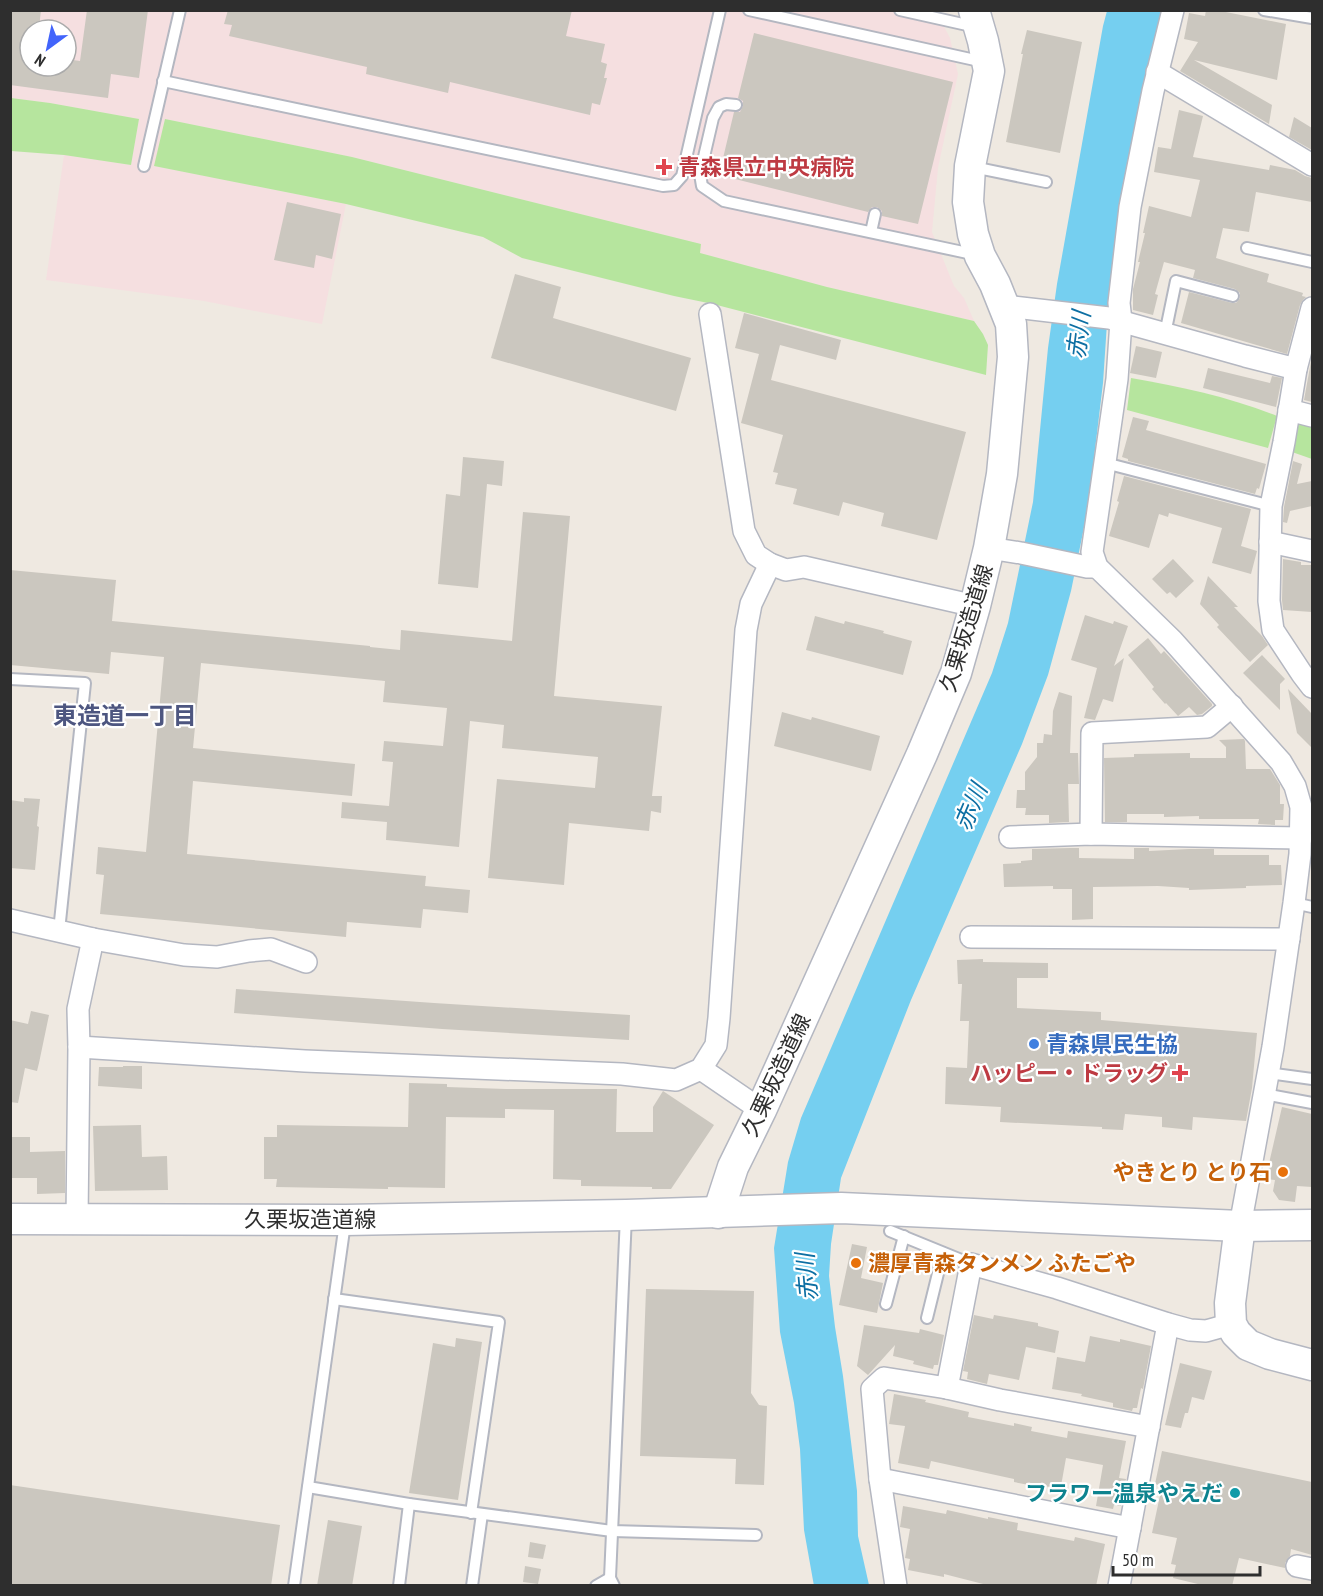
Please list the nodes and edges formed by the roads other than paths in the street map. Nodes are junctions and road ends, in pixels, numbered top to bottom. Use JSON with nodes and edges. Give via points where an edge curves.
{"nodes":[{"id":1,"x":180,"y":10,"type":"edge"},
{"id":2,"x":720,"y":10,"type":"edge"},
{"id":3,"x":749,"y":10,"type":"edge"},
{"id":4,"x":900,"y":10,"type":"edge"},
{"id":5,"x":1173,"y":10,"type":"edge"},
{"id":6,"x":1264,"y":10,"type":"edge"},
{"id":7,"x":1312,"y":18,"type":"edge"},
{"id":8,"x":977,"y":19,"type":"edge"},
{"id":9,"x":988,"y":63,"type":"junction"},
{"id":10,"x":1158,"y":72,"type":"junction"},
{"id":11,"x":163,"y":81,"type":"junction"},
{"id":12,"x":736,"y":105,"type":"dead end"},
{"id":13,"x":1312,"y":165,"type":"edge"},
{"id":14,"x":144,"y":166,"type":"dead end"},
{"id":15,"x":970,"y":166,"type":"junction"},
{"id":16,"x":1046,"y":182,"type":"dead end"},
{"id":17,"x":875,"y":214,"type":"dead end"},
{"id":18,"x":871,"y":232,"type":"junction"},
{"id":19,"x":1247,"y":248,"type":"dead end"},
{"id":20,"x":980,"y":256,"type":"junction"},
{"id":21,"x":1312,"y":262,"type":"edge"},
{"id":22,"x":1233,"y":296,"type":"dead end"},
{"id":23,"x":1005,"y":306,"type":"junction"},
{"id":24,"x":1312,"y":308,"type":"edge"},
{"id":25,"x":710,"y":314,"type":"dead end"},
{"id":26,"x":1115,"y":320,"type":"junction"},
{"id":27,"x":1165,"y":334,"type":"junction"},
{"id":28,"x":1296,"y":369,"type":"junction"},
{"id":29,"x":1289,"y":410,"type":"junction"},
{"id":30,"x":1312,"y":416,"type":"edge"},
{"id":31,"x":1105,"y":463,"type":"junction"},
{"id":32,"x":1271,"y":506,"type":"junction"},
{"id":33,"x":1270,"y":542,"type":"junction"},
{"id":34,"x":989,"y":548,"type":"junction"},
{"id":35,"x":1312,"y":551,"type":"edge"},
{"id":36,"x":770,"y":564,"type":"junction"},
{"id":37,"x":1092,"y":567,"type":"junction"},
{"id":38,"x":975,"y":606,"type":"junction"},
{"id":39,"x":10,"y":679,"type":"edge"},
{"id":40,"x":1312,"y":687,"type":"edge"},
{"id":41,"x":1232,"y":706,"type":"junction"},
{"id":42,"x":1091,"y":834,"type":"junction"},
{"id":43,"x":1010,"y":837,"type":"dead end"},
{"id":44,"x":1301,"y":838,"type":"junction"},
{"id":45,"x":1303,"y":905,"type":"edge"},
{"id":46,"x":10,"y":920,"type":"edge"},
{"id":47,"x":60,"y":931,"type":"junction"},
{"id":48,"x":971,"y":937,"type":"dead end"},
{"id":49,"x":93,"y":939,"type":"junction"},
{"id":50,"x":1289,"y":939,"type":"junction"},
{"id":51,"x":306,"y":962,"type":"dead end"},
{"id":52,"x":79,"y":1047,"type":"junction"},
{"id":53,"x":701,"y":1069,"type":"junction"},
{"id":54,"x":1268,"y":1073,"type":"junction"},
{"id":55,"x":1312,"y":1079,"type":"edge"},
{"id":56,"x":1264,"y":1094,"type":"junction"},
{"id":57,"x":1312,"y":1103,"type":"edge"},
{"id":58,"x":761,"y":1110,"type":"junction"},
{"id":59,"x":718,"y":1213,"type":"junction"},
{"id":60,"x":626,"y":1215,"type":"junction"},
{"id":61,"x":77,"y":1219,"type":"junction"},
{"id":62,"x":10,"y":1220,"type":"edge"},
{"id":63,"x":345,"y":1220,"type":"junction"},
{"id":64,"x":1312,"y":1225,"type":"edge"},
{"id":65,"x":1240,"y":1226,"type":"junction"},
{"id":66,"x":890,"y":1231,"type":"dead end"},
{"id":67,"x":904,"y":1236,"type":"junction"},
{"id":68,"x":943,"y":1252,"type":"junction"},
{"id":69,"x":971,"y":1264,"type":"junction"},
{"id":70,"x":334,"y":1299,"type":"junction"},
{"id":71,"x":886,"y":1304,"type":"dead end"},
{"id":72,"x":927,"y":1318,"type":"dead end"},
{"id":73,"x":1168,"y":1324,"type":"junction"},
{"id":74,"x":1231,"y":1324,"type":"junction"},
{"id":75,"x":1312,"y":1365,"type":"edge"},
{"id":76,"x":947,"y":1388,"type":"junction"},
{"id":77,"x":1149,"y":1427,"type":"junction"},
{"id":78,"x":880,"y":1479,"type":"junction"},
{"id":79,"x":308,"y":1486,"type":"junction"},
{"id":80,"x":409,"y":1504,"type":"junction"},
{"id":81,"x":476,"y":1514,"type":"junction"},
{"id":82,"x":1130,"y":1528,"type":"junction"},
{"id":83,"x":612,"y":1531,"type":"junction"},
{"id":84,"x":756,"y":1535,"type":"dead end"},
{"id":85,"x":612,"y":1582,"type":"edge"},
{"id":86,"x":897,"y":1585,"type":"edge"},
{"id":87,"x":294,"y":1586,"type":"edge"},
{"id":88,"x":399,"y":1586,"type":"edge"},
{"id":89,"x":472,"y":1586,"type":"edge"},
{"id":90,"x":596,"y":1586,"type":"edge"},
{"id":91,"x":1119,"y":1586,"type":"edge"}],
"edges":[{"from":1,"to":11,"type":"lane"},
{"from":2,"to":11,"type":"lane","via":[[682,176],[674,185],[663,186]]},
{"from":3,"to":9,"type":"lane"},
{"from":4,"to":8,"type":"lane"},
{"from":5,"to":10,"type":"street"},
{"from":6,"to":7,"type":"lane"},
{"from":8,"to":9,"type":"main road","name":"久栗坂造道線"},
{"from":9,"to":15,"type":"main road","name":"久栗坂造道線","via":[[990,71]]},
{"from":10,"to":13,"type":"street"},
{"from":10,"to":26,"type":"street","via":[[1130,207]]},
{"from":11,"to":14,"type":"lane"},
{"from":12,"to":18,"type":"lane","via":[[719,107],[713,118],[700,174],[702,186],[724,201]]},
{"from":15,"to":16,"type":"lane"},
{"from":15,"to":20,"type":"main road","name":"久栗坂造道線","via":[[968,202]]},
{"from":17,"to":18,"type":"lane"},
{"from":18,"to":20,"type":"lane"},
{"from":19,"to":21,"type":"lane"},
{"from":20,"to":23,"type":"main road","name":"久栗坂造道線"},
{"from":22,"to":27,"type":"lane","via":[[1176,281]]},
{"from":23,"to":26,"type":"street"},
{"from":23,"to":34,"type":"main road","name":"久栗坂造道線","via":[[1011,324],[1013,365],[1002,474]]},
{"from":24,"to":28,"type":"street"},
{"from":25,"to":36,"type":"street","via":[[744,531],[756,555]]},
{"from":26,"to":27,"type":"street"},
{"from":26,"to":31,"type":"street","via":[[1117,379]]},
{"from":27,"to":28,"type":"street"},
{"from":28,"to":29,"type":"street"},
{"from":29,"to":30,"type":"street"},
{"from":29,"to":32,"type":"street"},
{"from":31,"to":32,"type":"lane"},
{"from":31,"to":37,"type":"street"},
{"from":32,"to":33,"type":"street"},
{"from":33,"to":35,"type":"street"},
{"from":33,"to":40,"type":"street","via":[[1269,601],[1273,630]]},
{"from":34,"to":37,"type":"street"},
{"from":34,"to":38,"type":"main road","name":"久栗坂造道線"},
{"from":36,"to":38,"type":"street","via":[[786,570],[804,567]]},
{"from":36,"to":53,"type":"street","via":[[751,604],[746,630],[719,1018],[716,1045]]},
{"from":37,"to":41,"type":"street","via":[[1172,640]]},
{"from":38,"to":58,"type":"main road","name":"久栗坂造道線","via":[[957,673]]},
{"from":39,"to":47,"type":"lane","via":[[85,683]]},
{"from":41,"to":42,"type":"street","via":[[1207,728],[1092,732]]},
{"from":41,"to":44,"type":"street","via":[[1289,774],[1299,796]]},
{"from":42,"to":43,"type":"street"},
{"from":42,"to":44,"type":"street"},
{"from":44,"to":45,"type":"street"},
{"from":45,"to":50,"type":"street"},
{"from":46,"to":47,"type":"street"},
{"from":47,"to":49,"type":"street"},
{"from":48,"to":50,"type":"street"},
{"from":49,"to":51,"type":"street","via":[[195,956],[272,949]]},
{"from":49,"to":52,"type":"street","via":[[78,1009]]},
{"from":50,"to":54,"type":"street"},
{"from":52,"to":53,"type":"street","via":[[622,1074],[676,1080]]},
{"from":52,"to":61,"type":"street"},
{"from":53,"to":58,"type":"street"},
{"from":54,"to":55,"type":"lane"},
{"from":54,"to":56,"type":"street"},
{"from":56,"to":57,"type":"lane"},
{"from":56,"to":65,"type":"street"},
{"from":58,"to":59,"type":"main road","name":"久栗坂造道線","via":[[733,1167]]},
{"from":59,"to":60,"type":"main road","name":"久栗坂造道線"},
{"from":59,"to":65,"type":"main road","name":"久栗坂造道線","via":[[842,1208]]},
{"from":60,"to":63,"type":"main road","name":"久栗坂造道線"},
{"from":60,"to":83,"type":"lane"},
{"from":61,"to":62,"type":"main road","name":"久栗坂造道線"},
{"from":61,"to":63,"type":"main road","name":"久栗坂造道線"},
{"from":63,"to":70,"type":"lane"},
{"from":64,"to":65,"type":"main road","name":"久栗坂造道線"},
{"from":65,"to":74,"type":"main road"},
{"from":66,"to":67,"type":"lane"},
{"from":67,"to":68,"type":"lane"},
{"from":67,"to":71,"type":"lane"},
{"from":68,"to":69,"type":"lane"},
{"from":68,"to":72,"type":"lane"},
{"from":69,"to":73,"type":"street"},
{"from":69,"to":76,"type":"street"},
{"from":70,"to":79,"type":"lane"},
{"from":70,"to":81,"type":"lane","via":[[500,1322]]},
{"from":73,"to":74,"type":"street","via":[[1206,1331]]},
{"from":73,"to":77,"type":"street"},
{"from":74,"to":75,"type":"main road","via":[[1248,1346]]},
{"from":76,"to":77,"type":"street"},
{"from":76,"to":78,"type":"street","via":[[884,1377],[872,1389]]},
{"from":77,"to":82,"type":"street"},
{"from":78,"to":82,"type":"street"},
{"from":78,"to":86,"type":"street"},
{"from":79,"to":80,"type":"lane"},
{"from":79,"to":87,"type":"lane"},
{"from":80,"to":81,"type":"lane"},
{"from":80,"to":88,"type":"lane"},
{"from":81,"to":83,"type":"lane"},
{"from":81,"to":89,"type":"lane"},
{"from":82,"to":91,"type":"street"},
{"from":83,"to":84,"type":"lane"},
{"from":83,"to":85,"type":"lane"},
{"from":85,"to":90,"type":"lane"}]}
